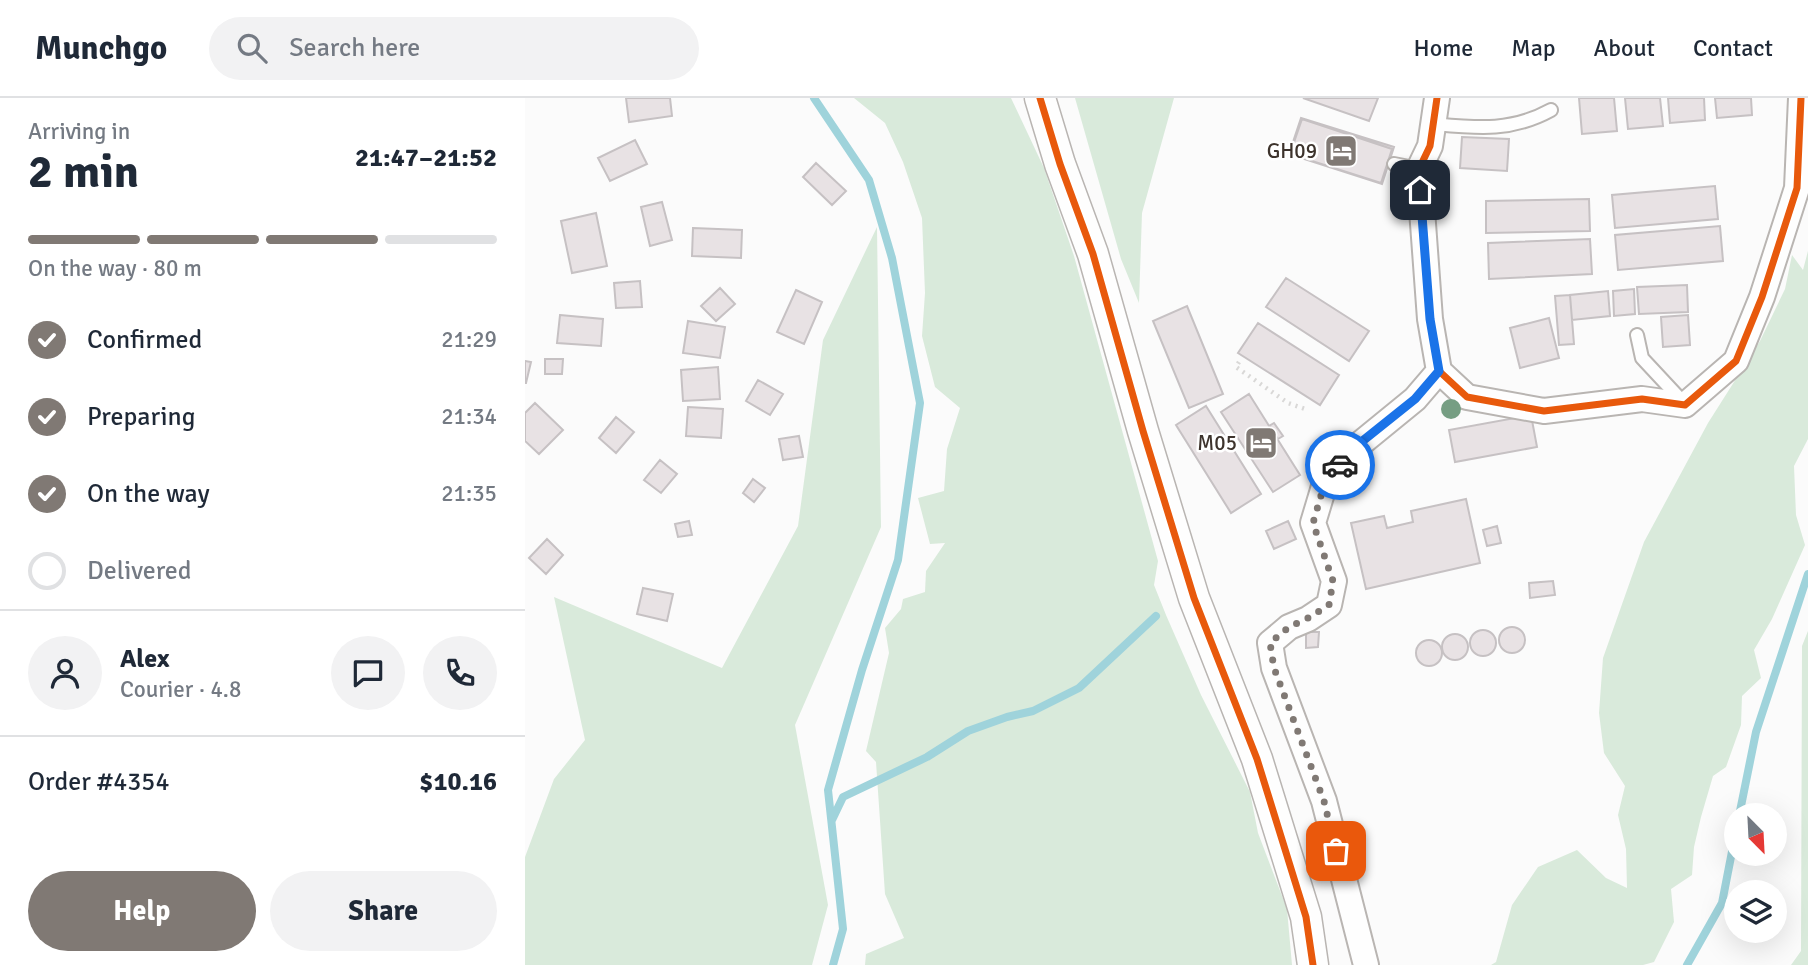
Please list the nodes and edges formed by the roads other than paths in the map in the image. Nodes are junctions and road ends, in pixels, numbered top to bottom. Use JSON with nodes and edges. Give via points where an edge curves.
{"nodes":[{"id":1,"x":1039,"y":98,"type":"edge"},
{"id":2,"x":1437,"y":98,"type":"edge"},
{"id":3,"x":1801,"y":98,"type":"edge"},
{"id":4,"x":1551,"y":110,"type":"dead end"},
{"id":5,"x":1433,"y":124,"type":"junction"},
{"id":6,"x":1394,"y":164,"type":"dead end"},
{"id":7,"x":1419,"y":169,"type":"junction"},
{"id":8,"x":1637,"y":335,"type":"dead end"},
{"id":9,"x":1439,"y":371,"type":"junction"},
{"id":10,"x":1685,"y":405,"type":"junction"},
{"id":11,"x":1314,"y":965,"type":"edge"},
{"id":12,"x":1366,"y":965,"type":"edge"}],
"edges":[{"from":1,"to":11,"type":"street","via":[[1093,254],[1194,598],[1257,759],[1306,917]]},
{"from":2,"to":5,"type":"street"},
{"from":3,"to":10,"type":"street","via":[[1797,188],[1762,297],[1736,361]]},
{"from":4,"to":5,"type":"lane","via":[[1530,121],[1482,128]]},
{"from":5,"to":7,"type":"street","via":[[1430,146]]},
{"from":6,"to":7,"type":"lane"},
{"from":7,"to":9,"type":"street","via":[[1430,319]]},
{"from":8,"to":10,"type":"lane","via":[[1643,358]]},
{"from":9,"to":10,"type":"street","via":[[1467,397],[1544,411],[1642,400]]},
{"from":9,"to":12,"type":"street","via":[[1415,399],[1355,447],[1325,482],[1313,523],[1333,581],[1329,605],[1270,643],[1274,668],[1324,801]]}]}
